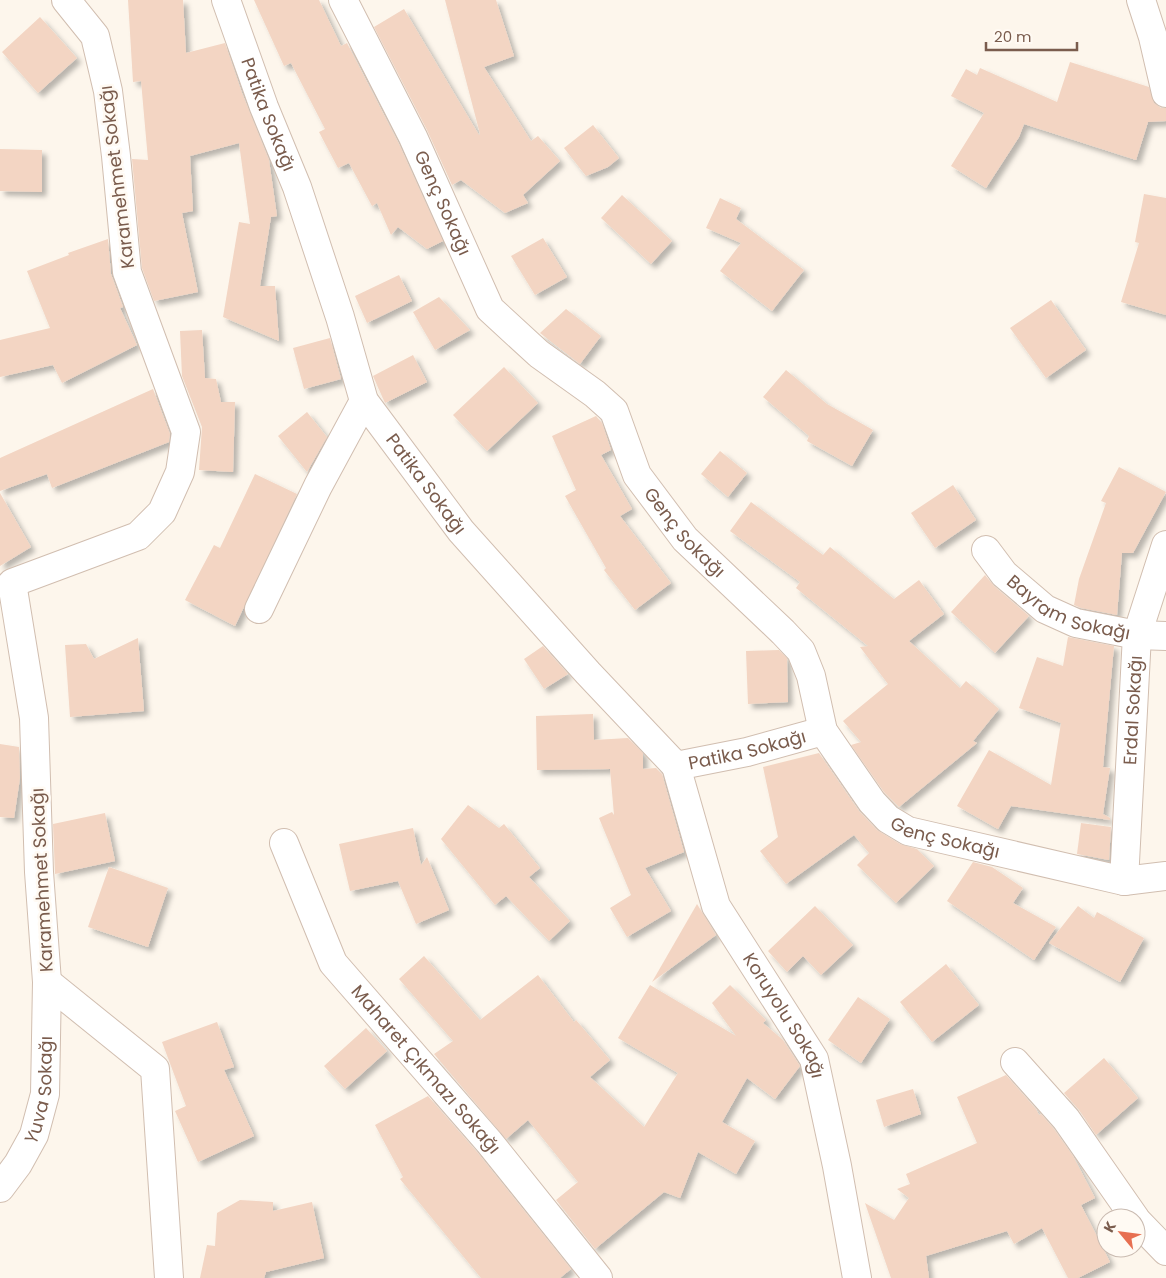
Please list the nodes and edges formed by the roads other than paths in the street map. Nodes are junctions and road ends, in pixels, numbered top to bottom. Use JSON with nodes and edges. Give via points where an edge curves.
{"nodes":[{"id":1,"x":66,"y":0,"type":"edge"},
{"id":2,"x":226,"y":0,"type":"edge"},
{"id":3,"x":343,"y":0,"type":"edge"},
{"id":4,"x":1141,"y":0,"type":"edge"},
{"id":5,"x":1166,"y":93,"type":"edge"},
{"id":6,"x":364,"y":401,"type":"junction"},
{"id":7,"x":1166,"y":545,"type":"edge"},
{"id":8,"x":986,"y":550,"type":"dead end"},
{"id":9,"x":6,"y":575,"type":"edge"},
{"id":10,"x":259,"y":609,"type":"dead end"},
{"id":11,"x":1137,"y":635,"type":"junction"},
{"id":12,"x":1166,"y":636,"type":"edge"},
{"id":13,"x":823,"y":732,"type":"junction"},
{"id":14,"x":676,"y":766,"type":"junction"},
{"id":15,"x":284,"y":843,"type":"dead end"},
{"id":16,"x":1166,"y":876,"type":"edge"},
{"id":17,"x":1124,"y":881,"type":"junction"},
{"id":18,"x":47,"y":982,"type":"junction"},
{"id":19,"x":1016,"y":1062,"type":"dead end"},
{"id":20,"x":0,"y":1188,"type":"edge"},
{"id":21,"x":1127,"y":1208,"type":"edge"},
{"id":22,"x":1146,"y":1230,"type":"edge"},
{"id":23,"x":1166,"y":1251,"type":"edge"},
{"id":24,"x":169,"y":1278,"type":"edge"},
{"id":25,"x":598,"y":1278,"type":"edge"},
{"id":26,"x":857,"y":1278,"type":"edge"}],
"edges":[{"from":1,"to":9,"type":"street","name":"Karamehmet Sokağı","via":[[95,36],[108,91],[127,272],[186,432],[180,472],[162,512],[138,536]]},
{"from":2,"to":6,"type":"street","name":"Patika Sokağı","via":[[297,187]]},
{"from":3,"to":13,"type":"street","name":"Genç Sokağı","via":[[413,137],[490,309],[539,354],[614,411],[637,475],[685,539],[801,651],[811,676]]},
{"from":4,"to":5,"type":"street"},
{"from":6,"to":10,"type":"street","via":[[318,486]]},
{"from":6,"to":14,"type":"street","name":"Patika Sokağı","via":[[461,531]]},
{"from":7,"to":11,"type":"street","name":"Erdal Sokağı"},
{"from":8,"to":11,"type":"street","name":"Bayram Sokağı","via":[[1004,574],[1045,608],[1076,623]]},
{"from":9,"to":18,"type":"street","name":"Karamehmet Sokağı","via":[[34,718]]},
{"from":11,"to":12,"type":"street","name":"Bayram Sokağı"},
{"from":11,"to":17,"type":"street","name":"Erdal Sokağı"},
{"from":13,"to":14,"type":"street","name":"Patika Sokağı"},
{"from":13,"to":17,"type":"street","name":"Genç Sokağı","via":[[872,802],[888,820],[908,831]]},
{"from":14,"to":26,"type":"street","name":"Koruyolu Sokağı","via":[[716,906],[814,1060]]},
{"from":15,"to":25,"type":"street","name":"Maharet Çıkmazı Sokağı","via":[[332,963],[489,1142]]},
{"from":16,"to":17,"type":"street","name":"Genç Sokağı"},
{"from":18,"to":20,"type":"street","name":"Yuva Sokağı","via":[[45,1094],[34,1135]]},
{"from":18,"to":24,"type":"street","name":"Karamehmet Sokağı","via":[[155,1069]]},
{"from":19,"to":21,"type":"street","via":[[1066,1119]]},
{"from":22,"to":23,"type":"street"}]}
